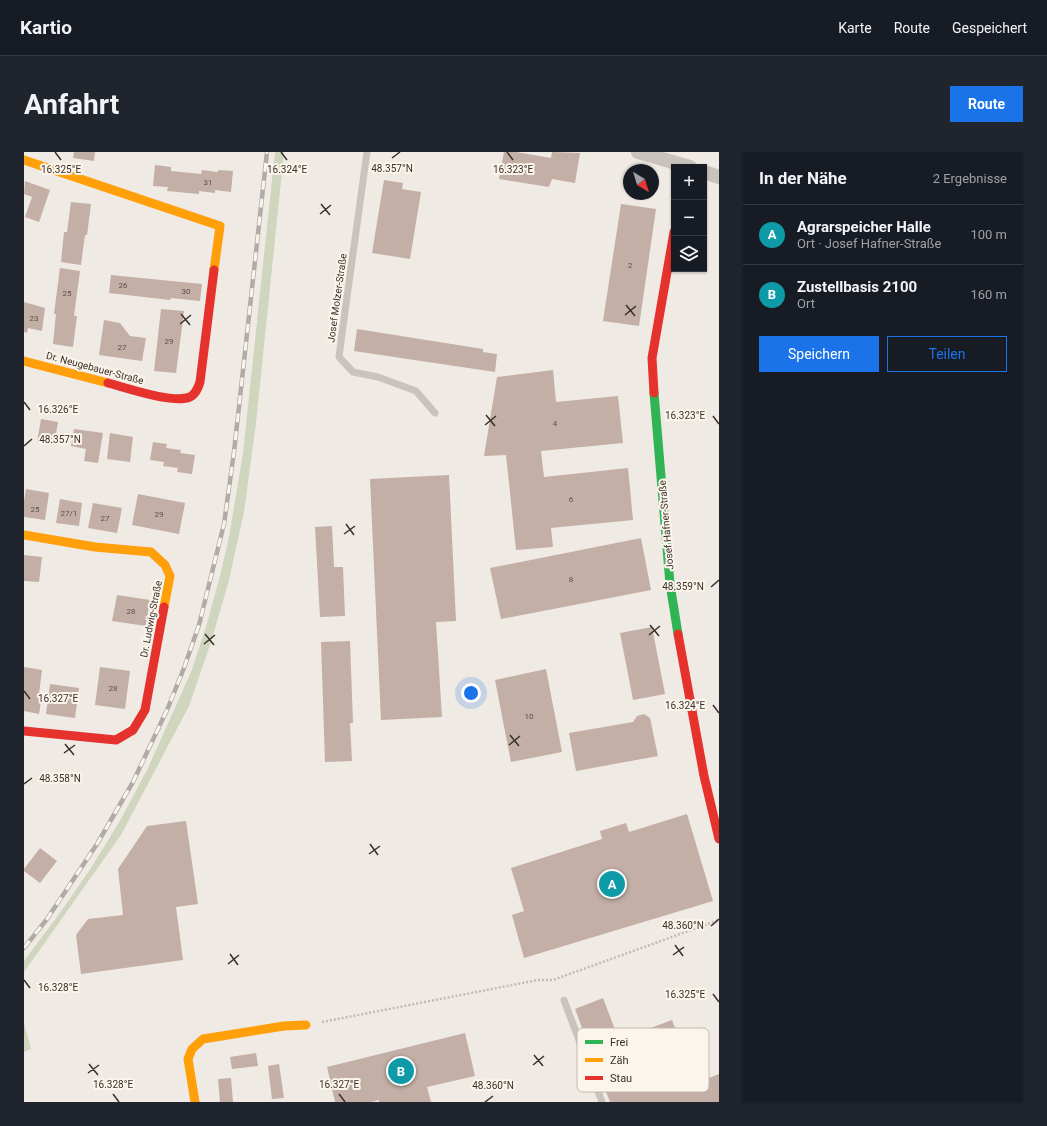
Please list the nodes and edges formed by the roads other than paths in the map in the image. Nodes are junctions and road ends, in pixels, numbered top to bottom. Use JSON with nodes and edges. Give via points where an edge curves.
{"nodes":[{"id":1,"x":368,"y":152,"type":"edge"},
{"id":2,"x":638,"y":152,"type":"edge"},
{"id":3,"x":24,"y":160,"type":"edge"},
{"id":4,"x":677,"y":164,"type":"edge"},
{"id":5,"x":707,"y":173,"type":"edge"},
{"id":6,"x":719,"y":177,"type":"edge"},
{"id":7,"x":673,"y":236,"type":"edge"},
{"id":8,"x":24,"y":361,"type":"edge"},
{"id":9,"x":435,"y":412,"type":"dead end"},
{"id":10,"x":24,"y":535,"type":"edge"},
{"id":11,"x":24,"y":731,"type":"edge"},
{"id":12,"x":719,"y":839,"type":"edge"},
{"id":13,"x":564,"y":1000,"type":"dead end"},
{"id":14,"x":306,"y":1025,"type":"road end"},
{"id":15,"x":577,"y":1035,"type":"edge"},
{"id":16,"x":598,"y":1092,"type":"edge"},
{"id":17,"x":195,"y":1102,"type":"edge"},
{"id":18,"x":602,"y":1102,"type":"edge"}],
"edges":[{"from":1,"to":9,"type":"lane","name":"Josef Molzer-Straße","via":[[339,358],[353,372],[378,377],[416,391]]},
{"from":2,"to":4,"type":"street"},
{"from":3,"to":8,"type":"street","name":"Dr. Neugebauer-Straße","via":[[220,226],[198,390],[194,395],[183,399],[161,397]]},
{"from":5,"to":6,"type":"street"},
{"from":7,"to":12,"type":"street","name":"Josef Hafner-Straße","via":[[652,358],[652,378],[675,619],[704,776]]},
{"from":10,"to":11,"type":"street","name":"Dr. Ludwig-Straße","via":[[95,547],[151,552],[169,570],[170,576],[145,710],[132,730],[116,740]]},
{"from":13,"to":15,"type":"lane"},
{"from":14,"to":17,"type":"street","via":[[203,1039],[192,1049],[188,1059]]},
{"from":16,"to":18,"type":"lane"}]}
